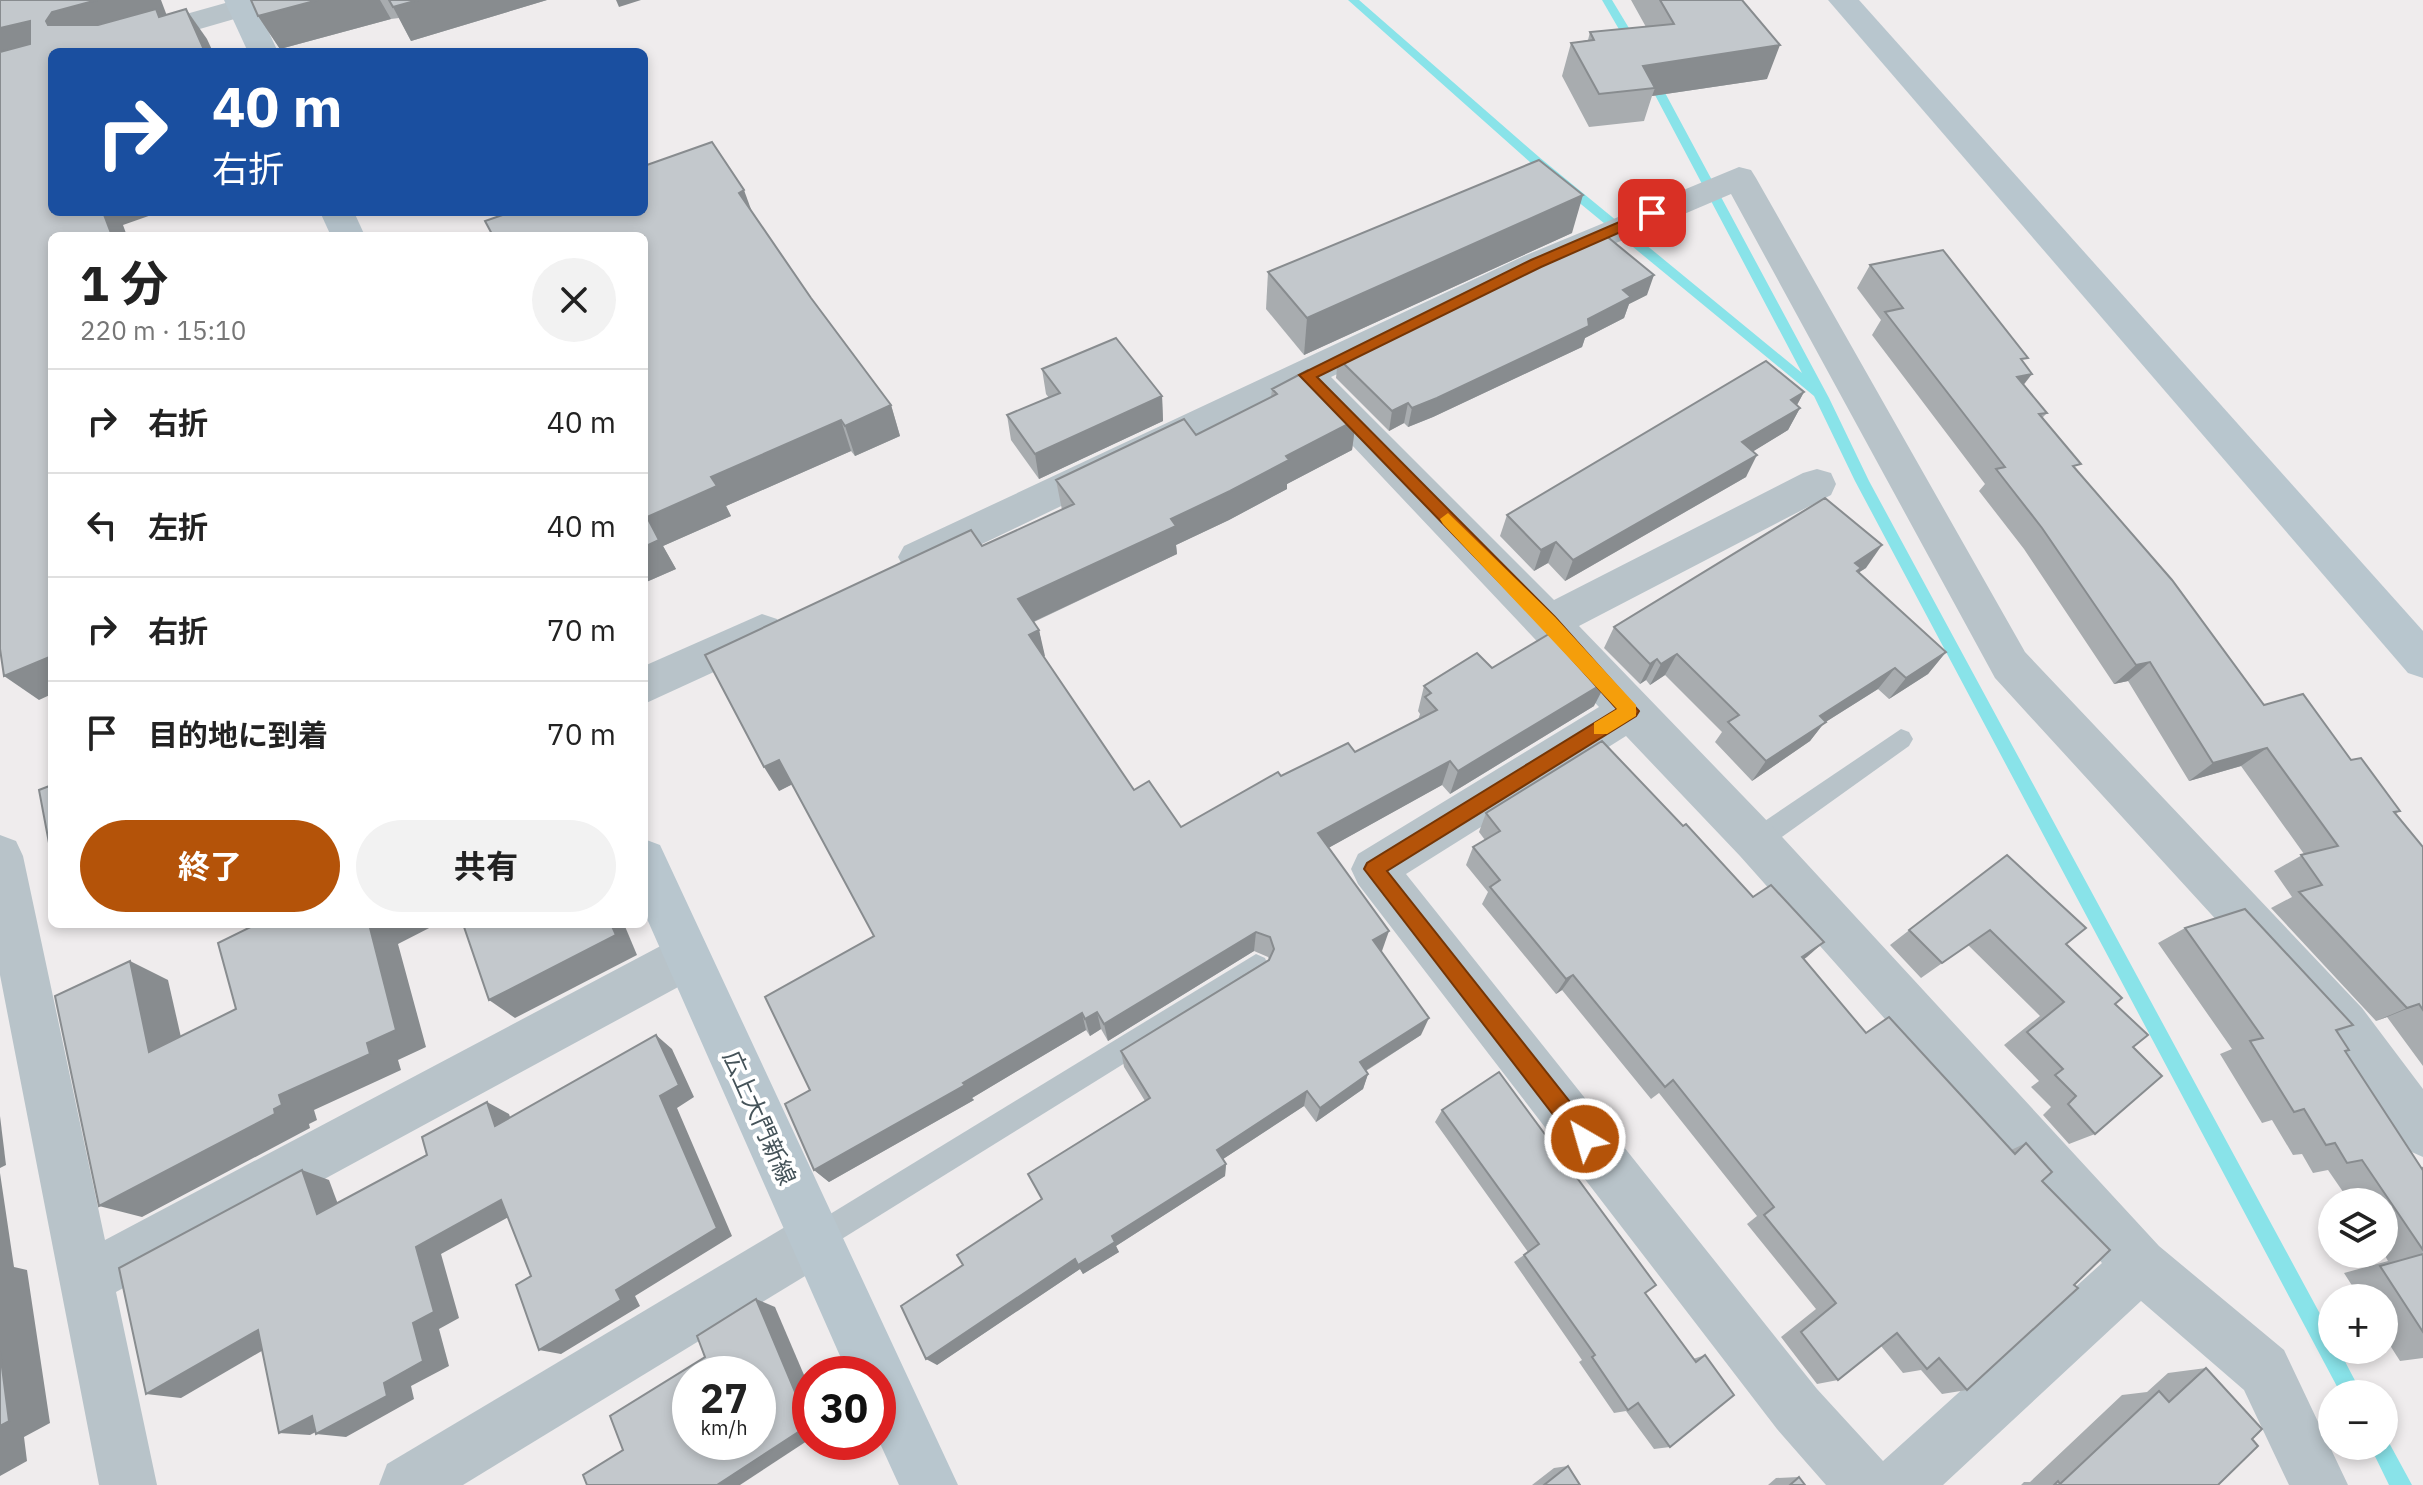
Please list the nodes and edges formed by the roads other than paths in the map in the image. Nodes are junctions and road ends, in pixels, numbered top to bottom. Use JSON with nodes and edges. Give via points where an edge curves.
{"nodes":[{"id":1,"x":1843,"y":0,"type":"edge"},
{"id":2,"x":250,"y":3,"type":"edge"},
{"id":3,"x":100,"y":48,"type":"edge"},
{"id":4,"x":262,"y":48,"type":"edge"},
{"id":5,"x":1307,"y":375,"type":"junction"},
{"id":6,"x":1817,"y":484,"type":"dead end"},
{"id":7,"x":889,"y":571,"type":"edge"},
{"id":8,"x":788,"y":619,"type":"edge"},
{"id":9,"x":1549,"y":622,"type":"junction"},
{"id":10,"x":2423,"y":660,"type":"edge"},
{"id":11,"x":648,"y":684,"type":"edge"},
{"id":12,"x":1630,"y":711,"type":"junction"},
{"id":13,"x":1901,"y":739,"type":"dead end"},
{"id":14,"x":1756,"y":841,"type":"junction"},
{"id":15,"x":0,"y":856,"type":"edge"},
{"id":16,"x":648,"y":869,"type":"edge"},
{"id":17,"x":687,"y":957,"type":"junction"},
{"id":18,"x":1256,"y":967,"type":"edge"},
{"id":19,"x":2423,"y":1131,"type":"edge"},
{"id":20,"x":814,"y":1240,"type":"junction"},
{"id":21,"x":2140,"y":1265,"type":"junction"},
{"id":22,"x":86,"y":1279,"type":"junction"},
{"id":23,"x":868,"y":1356,"type":"edge"},
{"id":24,"x":896,"y":1415,"type":"edge"},
{"id":25,"x":128,"y":1485,"type":"edge"},
{"id":26,"x":408,"y":1485,"type":"edge"},
{"id":27,"x":929,"y":1485,"type":"edge"},
{"id":28,"x":1865,"y":1485,"type":"edge"},
{"id":29,"x":1900,"y":1485,"type":"edge"},
{"id":30,"x":2319,"y":1485,"type":"edge"}],
"edges":[{"from":1,"to":10,"type":"street"},
{"from":2,"to":3,"type":"street"},
{"from":2,"to":4,"type":"street"},
{"from":5,"to":7,"type":"street"},
{"from":5,"to":9,"type":"street"},
{"from":5,"to":19,"type":"street","via":[[1616,228],[1739,178],[2010,665],[2345,1025]]},
{"from":6,"to":9,"type":"street"},
{"from":8,"to":11,"type":"street"},
{"from":9,"to":12,"type":"street"},
{"from":12,"to":14,"type":"street"},
{"from":12,"to":28,"type":"street","via":[[1374,869],[1797,1409]]},
{"from":13,"to":14,"type":"lane"},
{"from":14,"to":21,"type":"street"},
{"from":15,"to":22,"type":"street"},
{"from":16,"to":17,"type":"street","name":"広上大門新線"},
{"from":17,"to":20,"type":"street","name":"広上大門新線"},
{"from":17,"to":22,"type":"street"},
{"from":18,"to":20,"type":"lane"},
{"from":20,"to":23,"type":"street","name":"広上大門新線"},
{"from":20,"to":26,"type":"street"},
{"from":21,"to":29,"type":"street"},
{"from":21,"to":30,"type":"street","via":[[2264,1370]]},
{"from":22,"to":25,"type":"street"},
{"from":24,"to":27,"type":"street","name":"広上大門新線"}]}
